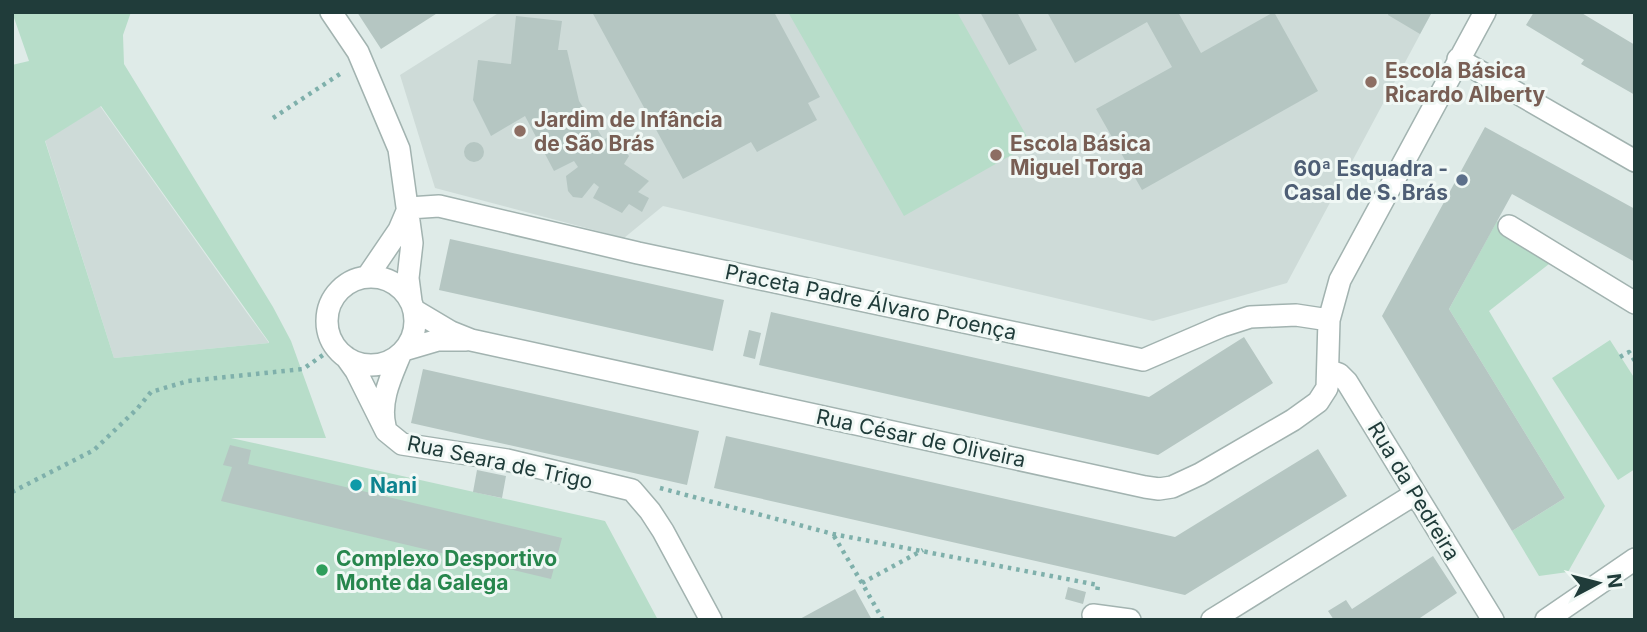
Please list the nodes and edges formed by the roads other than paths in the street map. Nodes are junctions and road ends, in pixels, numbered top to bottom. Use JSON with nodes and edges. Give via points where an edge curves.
{"nodes":[{"id":1,"x":331,"y":12,"type":"edge"},
{"id":2,"x":1485,"y":12,"type":"edge"},
{"id":3,"x":1458,"y":59,"type":"junction"},
{"id":4,"x":1635,"y":161,"type":"edge"},
{"id":5,"x":409,"y":208,"type":"junction"},
{"id":6,"x":1509,"y":226,"type":"dead end"},
{"id":7,"x":367,"y":278,"type":"junction"},
{"id":8,"x":1635,"y":303,"type":"edge"},
{"id":9,"x":413,"y":306,"type":"junction"},
{"id":10,"x":1329,"y":320,"type":"junction"},
{"id":11,"x":471,"y":340,"type":"junction"},
{"id":12,"x":341,"y":352,"type":"junction"},
{"id":13,"x":402,"y":353,"type":"junction"},
{"id":14,"x":1328,"y":370,"type":"junction"},
{"id":15,"x":386,"y":431,"type":"junction"},
{"id":16,"x":1415,"y":494,"type":"junction"},
{"id":17,"x":1635,"y":559,"type":"edge"},
{"id":18,"x":1093,"y":615,"type":"road end"},
{"id":19,"x":711,"y":620,"type":"edge"},
{"id":20,"x":1130,"y":620,"type":"edge"},
{"id":21,"x":1212,"y":620,"type":"edge"},
{"id":22,"x":1493,"y":620,"type":"edge"},
{"id":23,"x":1546,"y":620,"type":"edge"}],
"edges":[{"from":1,"to":5,"type":"street","via":[[361,60],[399,149]]},
{"from":2,"to":3,"type":"street","name":"Rua César de Oliveira"},
{"from":3,"to":4,"type":"street"},
{"from":3,"to":10,"type":"street","name":"Rua César de Oliveira","via":[[1352,256]]},
{"from":5,"to":7,"type":"street"},
{"from":5,"to":9,"type":"street","via":[[408,278]]},
{"from":5,"to":10,"type":"street","name":"Praceta Padre Álvaro Proença","via":[[439,206],[1143,360],[1250,317],[1296,315]]},
{"from":6,"to":8,"type":"street"},
{"from":7,"to":9,"type":"street","via":[[391,281]]},
{"from":7,"to":12,"type":"street","via":[[351,282],[328,310],[330,335]]},
{"from":9,"to":11,"type":"street","name":"Rua César de Oliveira"},
{"from":9,"to":13,"type":"street","via":[[415,330]]},
{"from":10,"to":14,"type":"street","name":"Rua César de Oliveira"},
{"from":11,"to":13,"type":"street","name":"Rua César de Oliveira","via":[[438,340]]},
{"from":11,"to":14,"type":"street","name":"Rua César de Oliveira","via":[[1159,489],[1183,484],[1293,420],[1324,395]]},
{"from":12,"to":13,"type":"street","via":[[373,365]]},
{"from":12,"to":15,"type":"street","name":"Rua Seara de Trigo"},
{"from":13,"to":15,"type":"street","name":"Rua Seara de Trigo","via":[[388,384],[382,416]]},
{"from":14,"to":16,"type":"street","name":"Rua da Pedreira","via":[[1347,382]]},
{"from":15,"to":19,"type":"street","name":"Rua Seara de Trigo","via":[[402,444],[507,460],[632,490],[663,531]]},
{"from":16,"to":21,"type":"street"},
{"from":16,"to":22,"type":"street","name":"Rua da Pedreira"},
{"from":17,"to":23,"type":"street"},
{"from":18,"to":20,"type":"street"}]}
